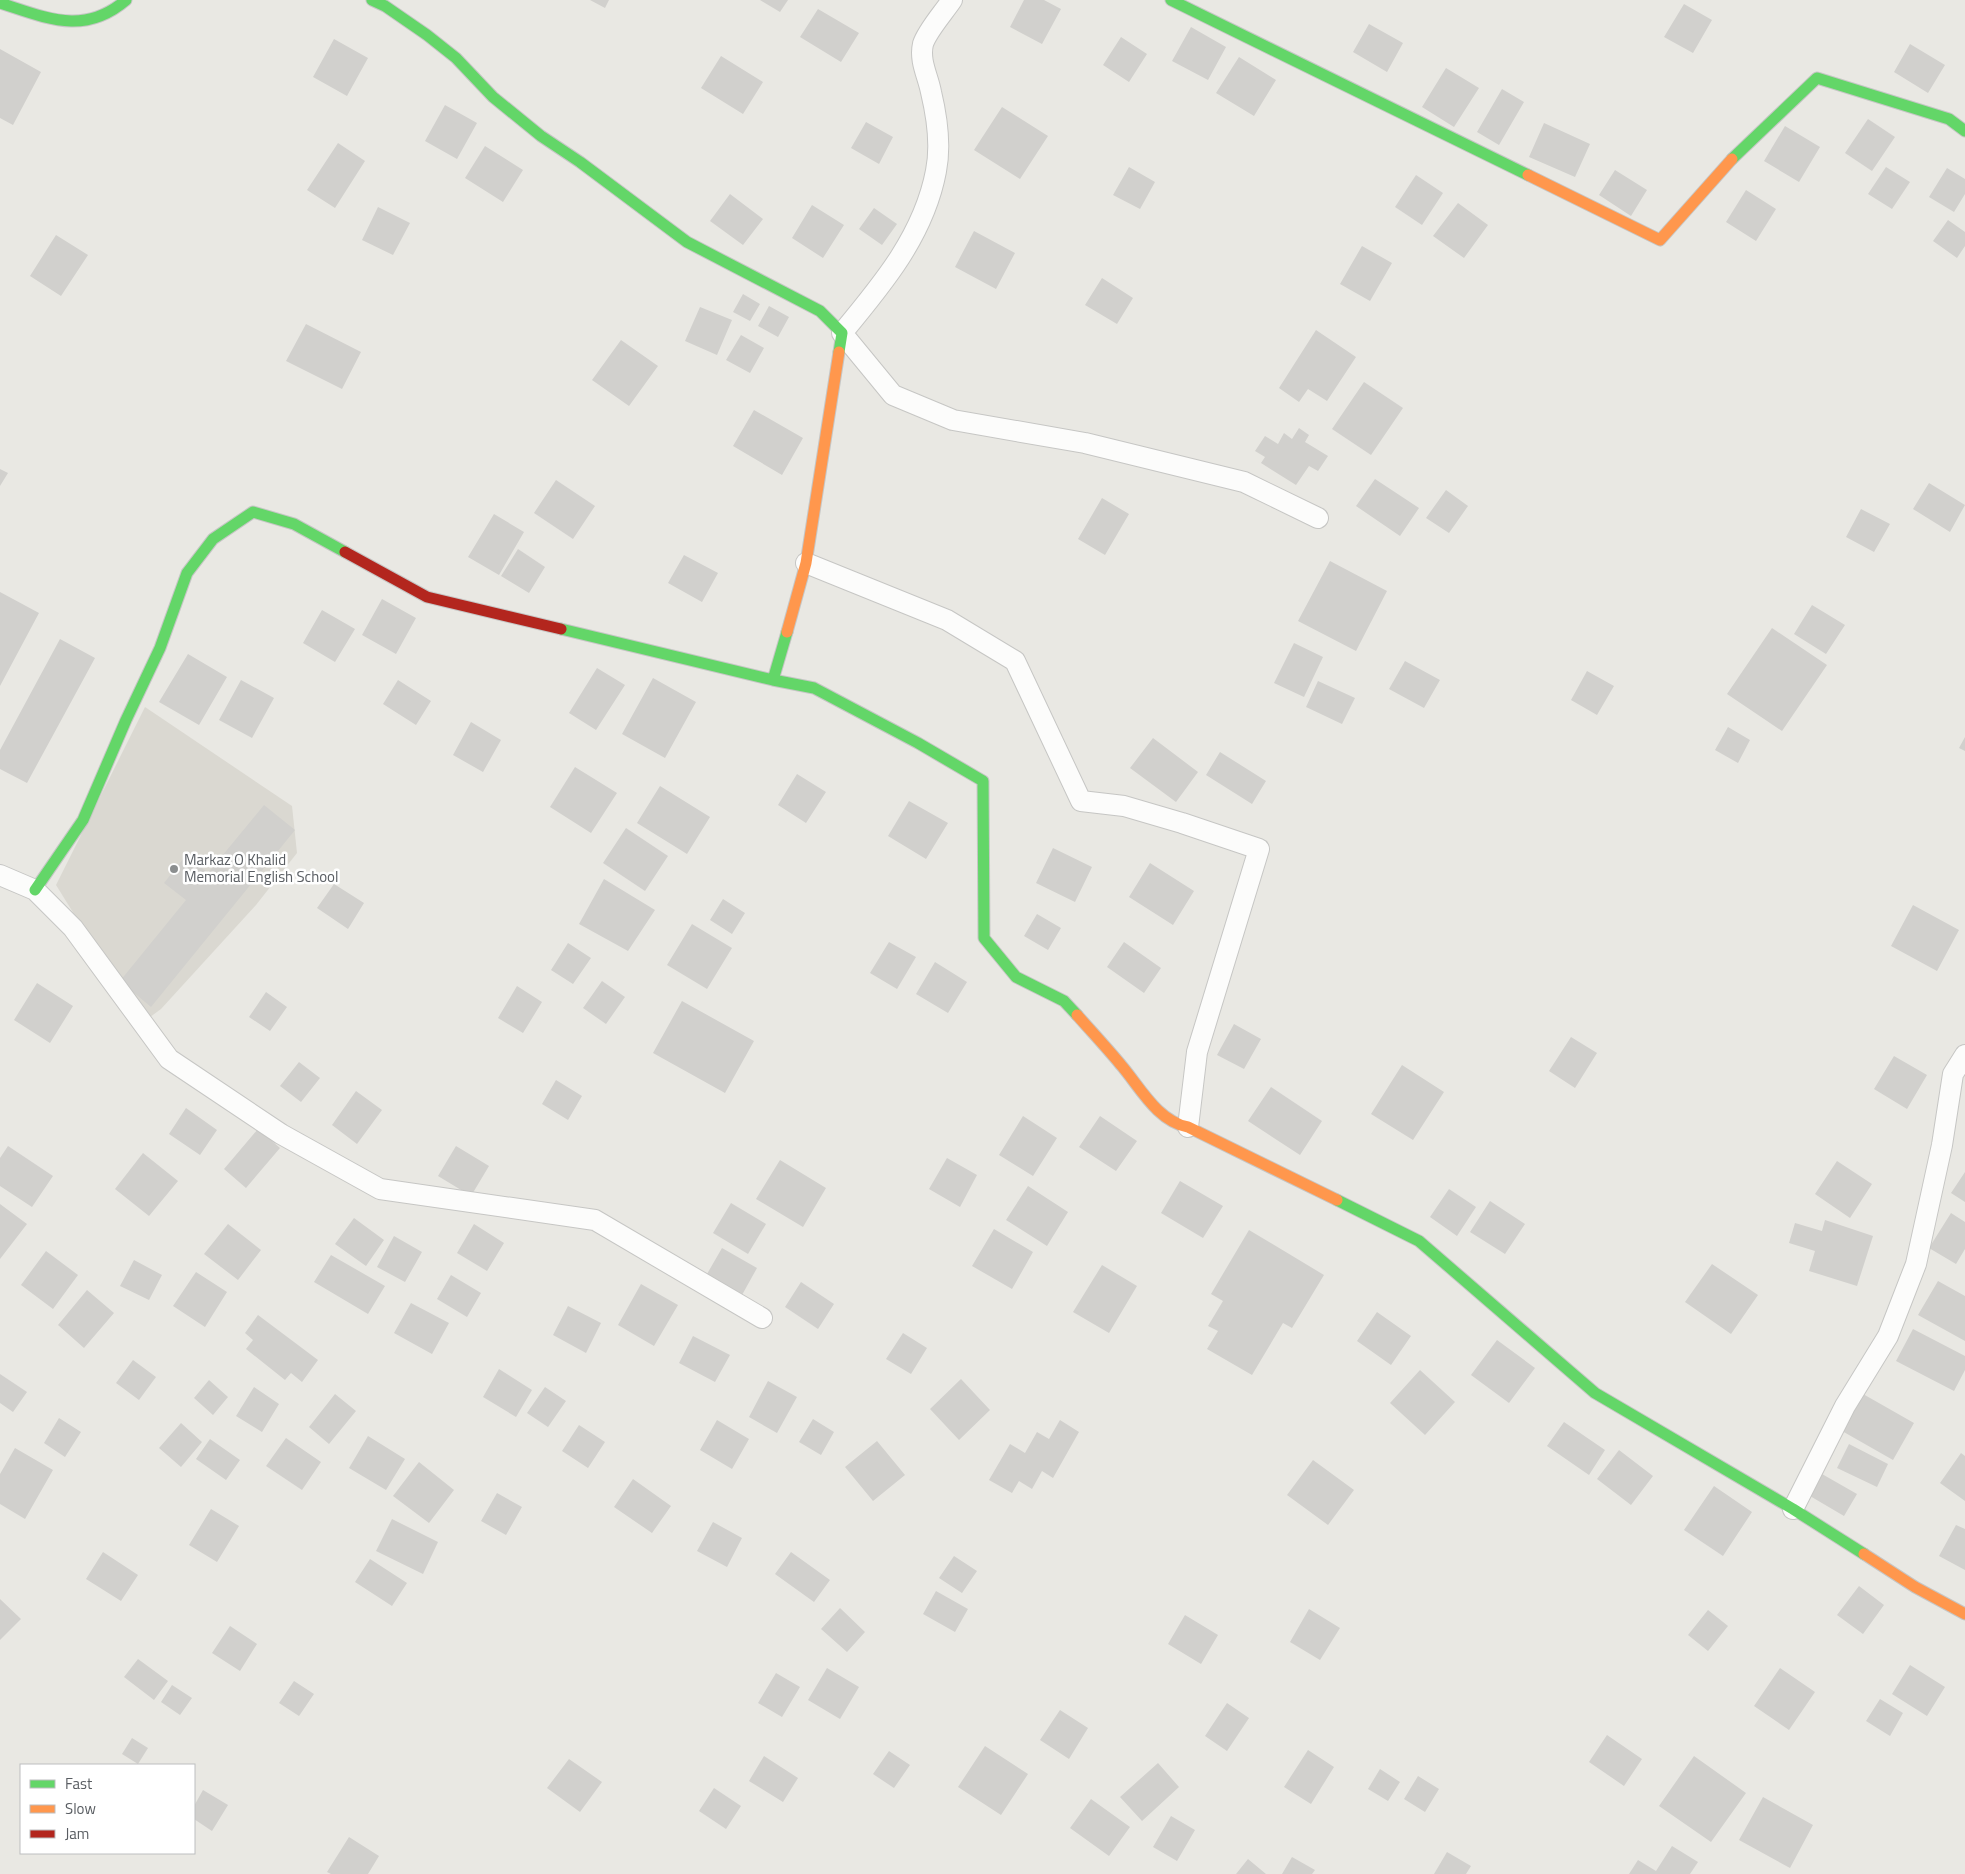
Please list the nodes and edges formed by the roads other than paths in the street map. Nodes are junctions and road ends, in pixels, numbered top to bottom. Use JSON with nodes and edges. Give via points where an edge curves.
{"nodes":[{"id":1,"x":126,"y":0,"type":"edge"},
{"id":2,"x":952,"y":0,"type":"edge"},
{"id":3,"x":1170,"y":0,"type":"edge"},
{"id":4,"x":382,"y":2,"type":"edge"},
{"id":5,"x":0,"y":3,"type":"edge"},
{"id":6,"x":1965,"y":131,"type":"edge"},
{"id":7,"x":842,"y":333,"type":"junction"},
{"id":8,"x":1318,"y":518,"type":"dead end"},
{"id":9,"x":806,"y":563,"type":"junction"},
{"id":10,"x":773,"y":680,"type":"junction"},
{"id":11,"x":0,"y":875,"type":"edge"},
{"id":12,"x":35,"y":890,"type":"junction"},
{"id":13,"x":1965,"y":1055,"type":"edge"},
{"id":14,"x":1188,"y":1127,"type":"junction"},
{"id":15,"x":762,"y":1318,"type":"dead end"},
{"id":16,"x":1793,"y":1509,"type":"junction"},
{"id":17,"x":1965,"y":1614,"type":"edge"}],
"edges":[{"from":1,"to":5,"type":"main road","via":[[101,17],[78,22]]},
{"from":2,"to":7,"type":"street","via":[[923,44],[922,63],[938,135],[936,171],[922,220],[884,282]]},
{"from":3,"to":6,"type":"main road","via":[[1660,240],[1732,159],[1817,78],[1949,119]]},
{"from":4,"to":7,"type":"main road","via":[[456,58],[493,97],[541,136],[687,242],[820,311]]},
{"from":7,"to":8,"type":"street","via":[[893,395],[953,420],[1085,443],[1244,482]]},
{"from":7,"to":9,"type":"main road"},
{"from":9,"to":10,"type":"main road"},
{"from":9,"to":14,"type":"street","via":[[947,620],[1015,661],[1081,801],[1124,806],[1258,849],[1197,1052]]},
{"from":10,"to":12,"type":"main road","via":[[426,597],[294,524],[253,512],[213,539],[187,573],[160,648],[82,820]]},
{"from":10,"to":14,"type":"main road","via":[[814,688],[983,781],[984,938],[1016,978],[1064,1001],[1156,1108],[1177,1125]]},
{"from":11,"to":12,"type":"street"},
{"from":12,"to":15,"type":"street","via":[[73,928],[169,1059],[281,1134],[380,1189],[595,1220]]},
{"from":13,"to":16,"type":"street","via":[[1953,1074],[1942,1145],[1916,1264],[1888,1336],[1846,1406]]},
{"from":14,"to":16,"type":"main road","via":[[1419,1240],[1596,1393]]},
{"from":16,"to":17,"type":"main road","via":[[1915,1587]]}]}
